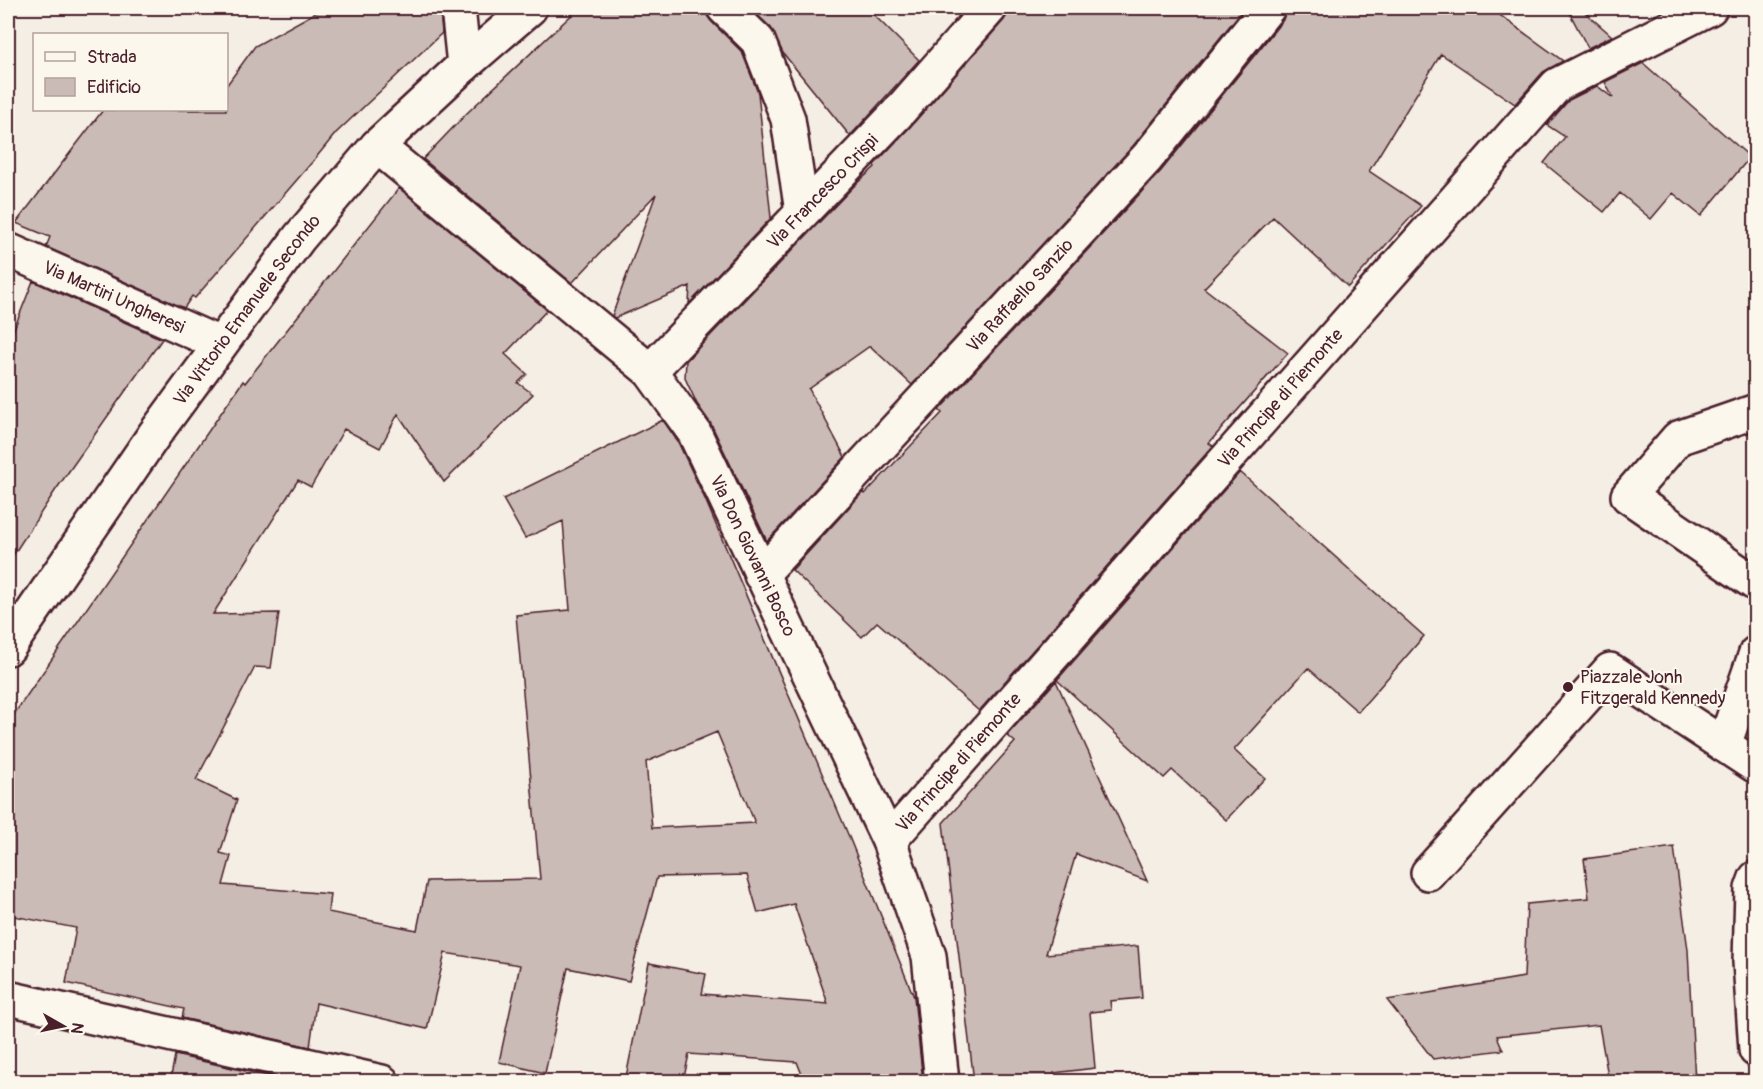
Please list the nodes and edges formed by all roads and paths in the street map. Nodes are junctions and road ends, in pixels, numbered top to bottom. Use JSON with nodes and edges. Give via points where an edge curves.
{"nodes":[{"id":1,"x":458,"y":8,"type":"edge"},
{"id":2,"x":530,"y":8,"type":"edge"},
{"id":3,"x":724,"y":8,"type":"edge"},
{"id":4,"x":990,"y":8,"type":"edge"},
{"id":5,"x":1268,"y":8,"type":"edge"},
{"id":6,"x":1710,"y":8,"type":"edge"},
{"id":7,"x":464,"y":65,"type":"junction"},
{"id":8,"x":377,"y":146,"type":"junction"},
{"id":9,"x":802,"y":212,"type":"junction"},
{"id":10,"x":8,"y":250,"type":"edge"},
{"id":11,"x":220,"y":345,"type":"junction"},
{"id":12,"x":650,"y":370,"type":"junction"},
{"id":13,"x":1755,"y":411,"type":"edge"},
{"id":14,"x":761,"y":575,"type":"junction"},
{"id":15,"x":1755,"y":584,"type":"edge"},
{"id":16,"x":8,"y":648,"type":"edge"},
{"id":17,"x":1755,"y":653,"type":"edge"},
{"id":18,"x":1724,"y":745,"type":"junction"},
{"id":19,"x":1755,"y":766,"type":"edge"},
{"id":20,"x":889,"y":841,"type":"junction"},
{"id":21,"x":1428,"y":873,"type":"dead end"},
{"id":22,"x":1755,"y":878,"type":"edge"},
{"id":23,"x":8,"y":998,"type":"edge"},
{"id":24,"x":1755,"y":1050,"type":"edge"},
{"id":25,"x":382,"y":1082,"type":"edge"},
{"id":26,"x":942,"y":1082,"type":"edge"}],
"edges":[{"from":1,"to":7,"type":"street"},
{"from":2,"to":7,"type":"street","name":"Via Vittorio Emanuele Secondo"},
{"from":3,"to":9,"type":"street","via":[[758,41],[788,119]]},
{"from":4,"to":9,"type":"street","name":"Via Francesco Crispi","via":[[896,115]]},
{"from":5,"to":14,"type":"street","name":"Via Raffaello Sanzio","via":[[1147,158]]},
{"from":6,"to":20,"type":"street","name":"Via Principe di Piemonte","via":[[1557,85]]},
{"from":7,"to":8,"type":"street","name":"Via Vittorio Emanuele Secondo"},
{"from":8,"to":11,"type":"street","name":"Via Vittorio Emanuele Secondo","via":[[299,238]]},
{"from":8,"to":12,"type":"street","name":"Via Don Giovanni Bosco"},
{"from":9,"to":12,"type":"street","name":"Via Francesco Crispi"},
{"from":10,"to":11,"type":"street","name":"Via Martiri Ungheresi"},
{"from":11,"to":16,"type":"street","name":"Via Vittorio Emanuele Secondo"},
{"from":12,"to":14,"type":"street","name":"Via Don Giovanni Bosco","via":[[694,432]]},
{"from":13,"to":15,"type":"street","via":[[1678,438],[1628,495]]},
{"from":14,"to":20,"type":"street","name":"Via Don Giovanni Bosco"},
{"from":17,"to":18,"type":"street"},
{"from":18,"to":19,"type":"street"},
{"from":18,"to":21,"type":"street","via":[[1610,670]]},
{"from":20,"to":26,"type":"street","name":"Via Don Giovanni Bosco","via":[[929,956]]},
{"from":22,"to":24,"type":"street","via":[[1750,962]]},
{"from":23,"to":25,"type":"street"}]}
